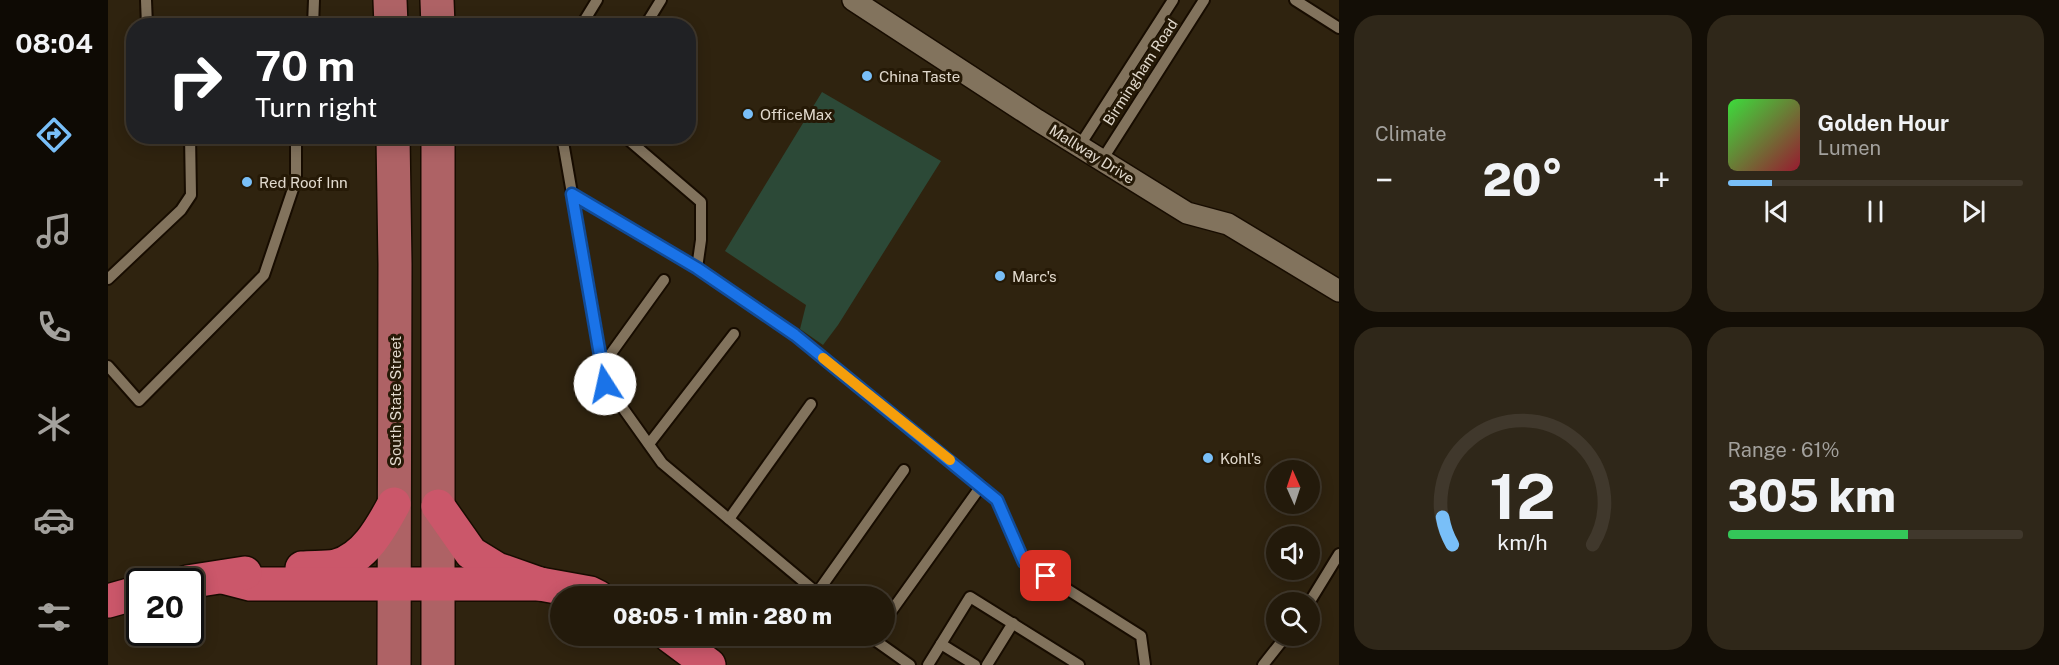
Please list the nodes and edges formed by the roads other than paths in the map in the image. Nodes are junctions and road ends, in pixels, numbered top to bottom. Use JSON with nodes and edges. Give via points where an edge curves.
{"nodes":[{"id":1,"x":146,"y":0,"type":"edge"},
{"id":2,"x":314,"y":0,"type":"edge"},
{"id":3,"x":390,"y":0,"type":"edge"},
{"id":4,"x":438,"y":0,"type":"edge"},
{"id":5,"x":597,"y":0,"type":"edge"},
{"id":6,"x":661,"y":0,"type":"edge"},
{"id":7,"x":853,"y":0,"type":"edge"},
{"id":8,"x":1173,"y":0,"type":"edge"},
{"id":9,"x":1204,"y":0,"type":"edge"},
{"id":10,"x":1295,"y":0,"type":"edge"},
{"id":11,"x":147,"y":18,"type":"edge"},
{"id":12,"x":313,"y":18,"type":"edge"},
{"id":13,"x":391,"y":18,"type":"edge"},
{"id":14,"x":438,"y":18,"type":"edge"},
{"id":15,"x":586,"y":18,"type":"edge"},
{"id":16,"x":650,"y":18,"type":"edge"},
{"id":17,"x":1339,"y":28,"type":"edge"},
{"id":18,"x":190,"y":144,"type":"edge"},
{"id":19,"x":296,"y":144,"type":"edge"},
{"id":20,"x":393,"y":144,"type":"edge"},
{"id":21,"x":438,"y":144,"type":"edge"},
{"id":22,"x":563,"y":144,"type":"edge"},
{"id":23,"x":633,"y":144,"type":"edge"},
{"id":24,"x":1080,"y":145,"type":"junction"},
{"id":25,"x":1102,"y":160,"type":"junction"},
{"id":26,"x":572,"y":194,"type":"junction"},
{"id":27,"x":697,"y":268,"type":"junction"},
{"id":28,"x":108,"y":279,"type":"edge"},
{"id":29,"x":664,"y":280,"type":"dead end"},
{"id":30,"x":1339,"y":291,"type":"edge"},
{"id":31,"x":734,"y":334,"type":"dead end"},
{"id":32,"x":108,"y":366,"type":"edge"},
{"id":33,"x":602,"y":366,"type":"junction"},
{"id":34,"x":811,"y":404,"type":"dead end"},
{"id":35,"x":649,"y":444,"type":"junction"},
{"id":36,"x":904,"y":470,"type":"dead end"},
{"id":37,"x":981,"y":486,"type":"junction"},
{"id":38,"x":394,"y":504,"type":"junction"},
{"id":39,"x":438,"y":506,"type":"junction"},
{"id":40,"x":729,"y":519,"type":"junction"},
{"id":41,"x":1339,"y":554,"type":"edge"},
{"id":42,"x":223,"y":578,"type":"junction"},
{"id":43,"x":204,"y":580,"type":"edge"},
{"id":44,"x":540,"y":584,"type":"junction"},
{"id":45,"x":394,"y":585,"type":"junction"},
{"id":46,"x":438,"y":585,"type":"junction"},
{"id":47,"x":551,"y":586,"type":"edge"},
{"id":48,"x":809,"y":586,"type":"edge"},
{"id":49,"x":826,"y":586,"type":"edge"},
{"id":50,"x":1316,"y":592,"type":"edge"},
{"id":51,"x":126,"y":595,"type":"edge"},
{"id":52,"x":108,"y":601,"type":"edge"},
{"id":53,"x":895,"y":607,"type":"edge"},
{"id":54,"x":1013,"y":623,"type":"junction"},
{"id":55,"x":941,"y":644,"type":"junction"},
{"id":56,"x":683,"y":646,"type":"edge"},
{"id":57,"x":884,"y":646,"type":"edge"},
{"id":58,"x":1278,"y":646,"type":"edge"},
{"id":59,"x":394,"y":665,"type":"edge"},
{"id":60,"x":438,"y":665,"type":"edge"},
{"id":61,"x":709,"y":665,"type":"edge"},
{"id":62,"x":910,"y":665,"type":"edge"},
{"id":63,"x":928,"y":665,"type":"edge"},
{"id":64,"x":975,"y":665,"type":"edge"},
{"id":65,"x":987,"y":665,"type":"edge"},
{"id":66,"x":1079,"y":665,"type":"edge"},
{"id":67,"x":1144,"y":665,"type":"edge"},
{"id":68,"x":1263,"y":665,"type":"edge"}],
"edges":[{"from":1,"to":11,"type":"lane"},
{"from":2,"to":12,"type":"lane"},
{"from":3,"to":13,"type":"main road"},
{"from":4,"to":14,"type":"main road"},
{"from":5,"to":15,"type":"lane"},
{"from":6,"to":16,"type":"lane"},
{"from":7,"to":24,"type":"street","name":"Mallway Drive"},
{"from":8,"to":24,"type":"lane","name":"Birmingham Road"},
{"from":9,"to":25,"type":"lane","name":"Birmingham Road"},
{"from":10,"to":17,"type":"lane"},
{"from":18,"to":28,"type":"lane","via":[[191,195],[181,210]]},
{"from":19,"to":32,"type":"lane","via":[[296,180],[264,274],[138,400]]},
{"from":20,"to":38,"type":"main road","name":"South State Street"},
{"from":21,"to":39,"type":"main road"},
{"from":22,"to":26,"type":"lane"},
{"from":23,"to":27,"type":"lane","via":[[701,202]]},
{"from":24,"to":25,"type":"street","name":"Mallway Drive"},
{"from":25,"to":30,"type":"street","name":"Mallway Drive","via":[[1187,213],[1228,224]]},
{"from":26,"to":27,"type":"lane"},
{"from":26,"to":33,"type":"lane"},
{"from":27,"to":37,"type":"lane","via":[[795,335]]},
{"from":29,"to":33,"type":"lane"},
{"from":31,"to":35,"type":"lane"},
{"from":33,"to":35,"type":"lane","via":[[605,384]]},
{"from":34,"to":40,"type":"lane"},
{"from":35,"to":40,"type":"lane","via":[[662,463]]},
{"from":36,"to":49,"type":"lane"},
{"from":37,"to":53,"type":"lane"},
{"from":37,"to":67,"type":"lane","via":[[997,500],[1024,562],[1141,636]]},
{"from":38,"to":42,"type":"highway","via":[[363,550],[336,566],[251,571]]},
{"from":38,"to":45,"type":"main road","name":"South State Street"},
{"from":39,"to":44,"type":"highway","via":[[471,553],[497,569]]},
{"from":39,"to":46,"type":"main road"},
{"from":40,"to":48,"type":"lane"},
{"from":41,"to":50,"type":"lane"},
{"from":42,"to":43,"type":"highway"},
{"from":42,"to":45,"type":"highway","via":[[250,584]]},
{"from":44,"to":46,"type":"highway"},
{"from":44,"to":47,"type":"highway"},
{"from":45,"to":46,"type":"highway"},
{"from":45,"to":59,"type":"main road","name":"South State Street"},
{"from":46,"to":60,"type":"main road"},
{"from":51,"to":52,"type":"highway"},
{"from":54,"to":55,"type":"lane","via":[[970,597]]},
{"from":54,"to":65,"type":"lane"},
{"from":54,"to":66,"type":"lane"},
{"from":55,"to":63,"type":"lane"},
{"from":55,"to":64,"type":"lane"},
{"from":56,"to":61,"type":"highway"},
{"from":57,"to":62,"type":"lane"},
{"from":58,"to":68,"type":"lane"}]}
